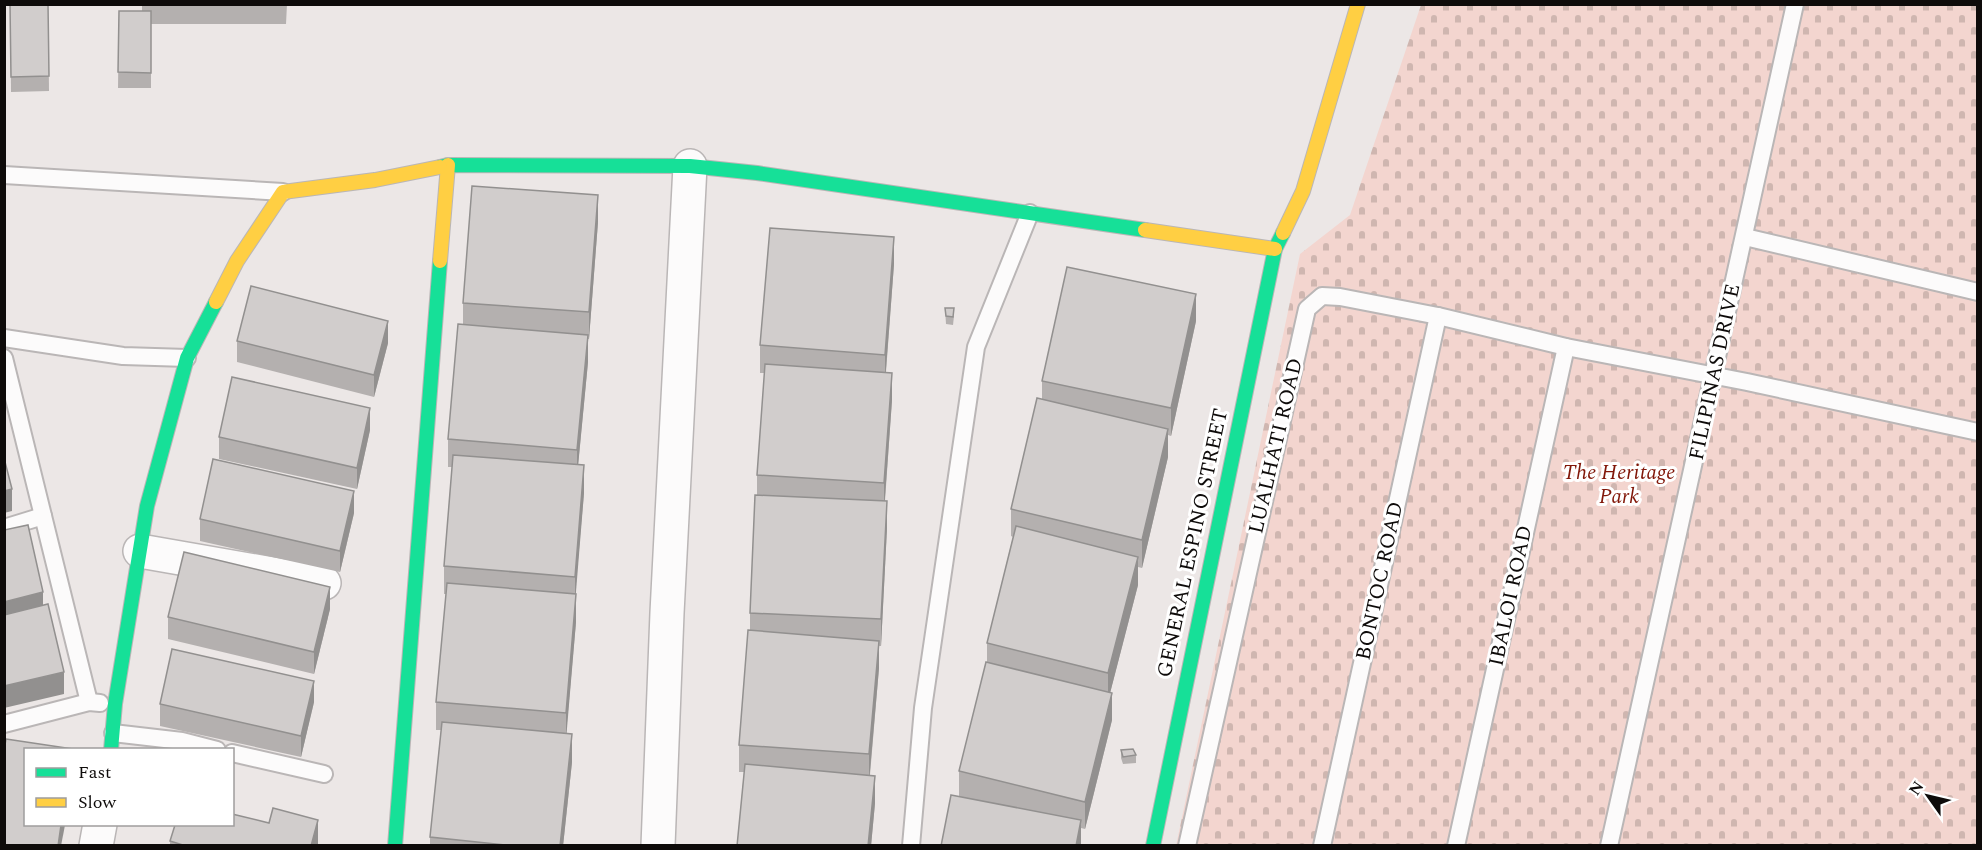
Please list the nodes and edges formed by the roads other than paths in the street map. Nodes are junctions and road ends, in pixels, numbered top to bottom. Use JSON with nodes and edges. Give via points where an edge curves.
{"nodes":[{"id":1,"x":1358,"y":4,"type":"edge"},
{"id":2,"x":1795,"y":4,"type":"edge"},
{"id":3,"x":448,"y":165,"type":"junction"},
{"id":4,"x":690,"y":166,"type":"junction"},
{"id":5,"x":4,"y":175,"type":"edge"},
{"id":6,"x":283,"y":192,"type":"junction"},
{"id":7,"x":1030,"y":213,"type":"junction"},
{"id":8,"x":1745,"y":237,"type":"junction"},
{"id":9,"x":1275,"y":249,"type":"junction"},
{"id":10,"x":1977,"y":292,"type":"edge"},
{"id":11,"x":1438,"y":316,"type":"junction"},
{"id":12,"x":4,"y":338,"type":"edge"},
{"id":13,"x":1566,"y":347,"type":"junction"},
{"id":14,"x":4,"y":358,"type":"edge"},
{"id":15,"x":187,"y":358,"type":"junction"},
{"id":16,"x":1714,"y":376,"type":"junction"},
{"id":17,"x":1977,"y":432,"type":"edge"},
{"id":18,"x":43,"y":516,"type":"junction"},
{"id":19,"x":4,"y":528,"type":"edge"},
{"id":20,"x":140,"y":551,"type":"junction"},
{"id":21,"x":324,"y":583,"type":"edge"},
{"id":22,"x":89,"y":702,"type":"junction"},
{"id":23,"x":115,"y":704,"type":"junction"},
{"id":24,"x":4,"y":724,"type":"edge"},
{"id":25,"x":112,"y":741,"type":"edge"},
{"id":26,"x":209,"y":748,"type":"edge"},
{"id":27,"x":234,"y":753,"type":"edge"},
{"id":28,"x":324,"y":774,"type":"dead end"},
{"id":29,"x":100,"y":826,"type":"edge"},
{"id":30,"x":96,"y":846,"type":"edge"},
{"id":31,"x":395,"y":846,"type":"edge"},
{"id":32,"x":658,"y":846,"type":"edge"},
{"id":33,"x":911,"y":846,"type":"edge"},
{"id":34,"x":1153,"y":846,"type":"edge"},
{"id":35,"x":1187,"y":846,"type":"edge"},
{"id":36,"x":1322,"y":846,"type":"edge"},
{"id":37,"x":1456,"y":846,"type":"edge"},
{"id":38,"x":1610,"y":846,"type":"edge"}],
"edges":[{"from":1,"to":9,"type":"street","name":"GENERAL ESPINO STREET","via":[[1303,191]]},
{"from":2,"to":8,"type":"lane","name":"FILIPINAS DRIVE"},
{"from":3,"to":4,"type":"street"},
{"from":3,"to":6,"type":"street","via":[[375,180]]},
{"from":3,"to":31,"type":"street"},
{"from":4,"to":7,"type":"street"},
{"from":4,"to":32,"type":"street"},
{"from":5,"to":6,"type":"lane"},
{"from":6,"to":15,"type":"street","via":[[237,261]]},
{"from":7,"to":9,"type":"street"},
{"from":7,"to":33,"type":"lane","via":[[976,347],[923,708]]},
{"from":8,"to":10,"type":"lane"},
{"from":8,"to":16,"type":"lane","name":"FILIPINAS DRIVE"},
{"from":9,"to":34,"type":"street","name":"GENERAL ESPINO STREET"},
{"from":11,"to":13,"type":"lane","name":"LUALHATI ROAD"},
{"from":11,"to":35,"type":"lane","name":"LUALHATI ROAD","via":[[1322,296],[1307,309]]},
{"from":11,"to":36,"type":"lane","name":"BONTOC ROAD"},
{"from":12,"to":15,"type":"lane","via":[[123,356]]},
{"from":13,"to":16,"type":"lane","name":"LUALHATI ROAD"},
{"from":13,"to":37,"type":"lane","name":"IBALOI ROAD"},
{"from":14,"to":18,"type":"lane"},
{"from":15,"to":20,"type":"street","via":[[147,506]]},
{"from":16,"to":17,"type":"lane","name":"LUALHATI ROAD"},
{"from":16,"to":38,"type":"lane","name":"FILIPINAS DRIVE"},
{"from":18,"to":19,"type":"lane"},
{"from":18,"to":22,"type":"lane"},
{"from":20,"to":21,"type":"street"},
{"from":20,"to":23,"type":"street"},
{"from":22,"to":23,"type":"lane"},
{"from":22,"to":24,"type":"lane"},
{"from":23,"to":25,"type":"street"},
{"from":25,"to":26,"type":"lane","via":[[182,741]]},
{"from":27,"to":28,"type":"lane"},
{"from":29,"to":30,"type":"street"}]}
